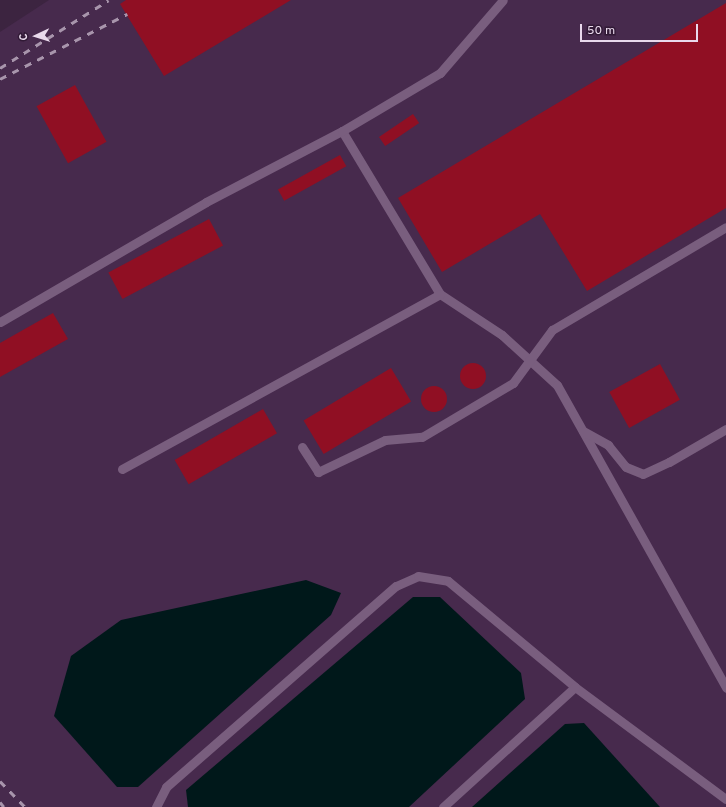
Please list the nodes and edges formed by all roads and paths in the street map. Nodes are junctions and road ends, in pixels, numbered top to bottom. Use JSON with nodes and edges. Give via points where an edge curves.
{"nodes":[{"id":1,"x":503,"y":0,"type":"edge"},
{"id":2,"x":342,"y":131,"type":"junction"},
{"id":3,"x":726,"y":227,"type":"edge"},
{"id":4,"x":440,"y":294,"type":"junction"},
{"id":5,"x":0,"y":322,"type":"edge"},
{"id":6,"x":531,"y":359,"type":"junction"},
{"id":7,"x":726,"y":429,"type":"edge"},
{"id":8,"x":582,"y":430,"type":"junction"},
{"id":9,"x":302,"y":447,"type":"dead end"},
{"id":10,"x":122,"y":469,"type":"dead end"},
{"id":11,"x":575,"y":687,"type":"junction"},
{"id":12,"x":726,"y":688,"type":"edge"},
{"id":13,"x":726,"y":799,"type":"edge"},
{"id":14,"x":156,"y":807,"type":"edge"},
{"id":15,"x":443,"y":807,"type":"edge"}],
"edges":[{"from":1,"to":2,"type":"lane","via":[[440,73]]},
{"from":2,"to":4,"type":"lane"},
{"from":2,"to":5,"type":"lane","via":[[206,202]]},
{"from":3,"to":6,"type":"lane","via":[[552,330]]},
{"from":4,"to":6,"type":"lane","via":[[502,335]]},
{"from":4,"to":10,"type":"lane"},
{"from":6,"to":8,"type":"lane","via":[[557,385]]},
{"from":6,"to":9,"type":"lane","via":[[513,383],[422,437],[385,440],[318,472]]},
{"from":7,"to":8,"type":"lane","via":[[670,462],[643,474],[626,467],[608,445]]},
{"from":8,"to":12,"type":"lane"},
{"from":11,"to":13,"type":"lane"},
{"from":11,"to":14,"type":"lane","via":[[448,582],[418,576],[396,586],[166,787]]},
{"from":11,"to":15,"type":"lane"}]}
